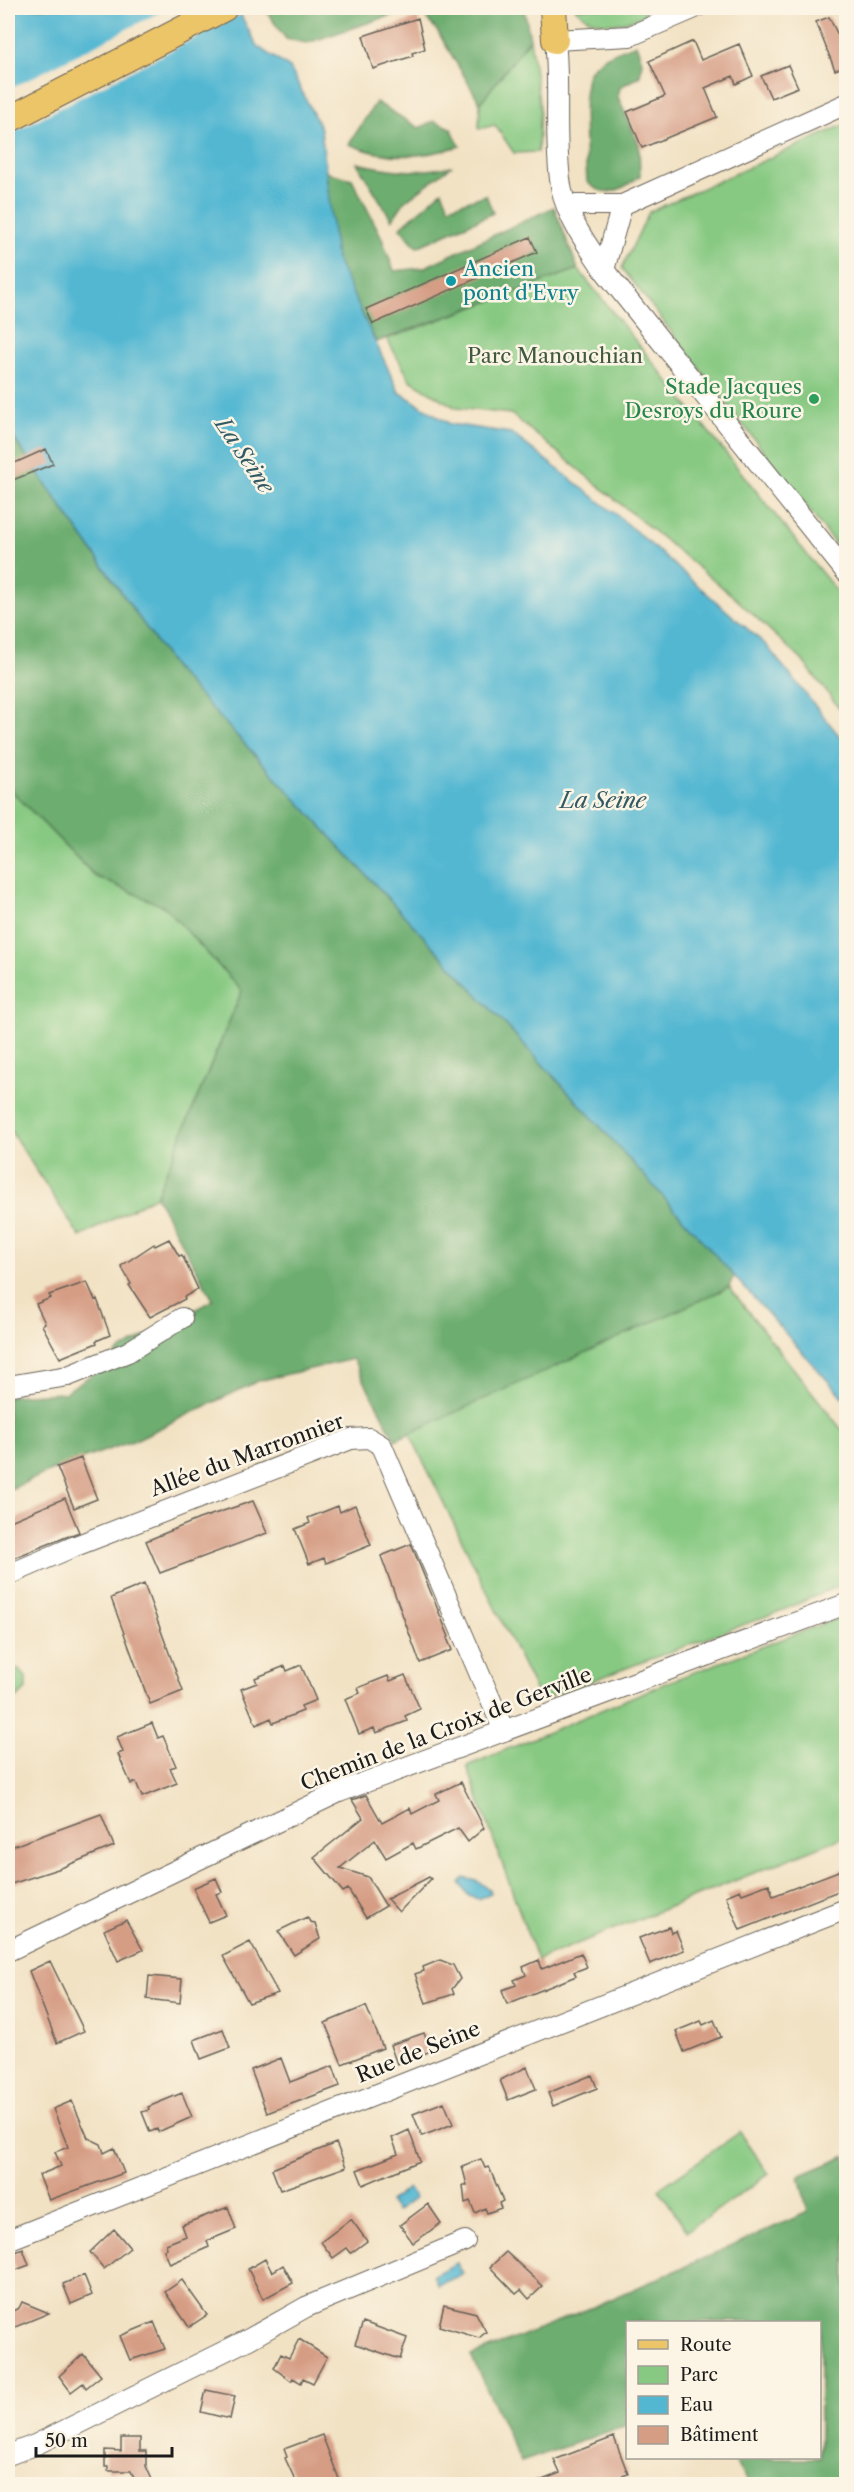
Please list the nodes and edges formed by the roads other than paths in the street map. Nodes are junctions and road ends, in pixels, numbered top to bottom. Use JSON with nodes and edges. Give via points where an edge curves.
{"nodes":[{"id":1,"x":194,"y":8,"type":"edge"},
{"id":2,"x":224,"y":8,"type":"edge"},
{"id":3,"x":694,"y":8,"type":"edge"},
{"id":4,"x":551,"y":10,"type":"edge"},
{"id":5,"x":555,"y":40,"type":"junction"},
{"id":6,"x":8,"y":104,"type":"edge"},
{"id":7,"x":846,"y":104,"type":"edge"},
{"id":8,"x":8,"y":120,"type":"edge"},
{"id":9,"x":567,"y":205,"type":"junction"},
{"id":10,"x":622,"y":205,"type":"junction"},
{"id":11,"x":604,"y":270,"type":"junction"},
{"id":12,"x":846,"y":572,"type":"edge"},
{"id":13,"x":182,"y":1318,"type":"dead end"},
{"id":14,"x":8,"y":1386,"type":"edge"},
{"id":15,"x":8,"y":1575,"type":"edge"},
{"id":16,"x":846,"y":1604,"type":"edge"},
{"id":17,"x":504,"y":1731,"type":"junction"},
{"id":18,"x":846,"y":1909,"type":"edge"},
{"id":19,"x":8,"y":1951,"type":"edge"},
{"id":20,"x":8,"y":2240,"type":"edge"},
{"id":21,"x":465,"y":2241,"type":"dead end"},
{"id":22,"x":8,"y":2455,"type":"edge"}],
"edges":[{"from":1,"to":6,"type":"main road"},
{"from":2,"to":8,"type":"main road"},
{"from":3,"to":5,"type":"street","via":[[630,36]]},
{"from":4,"to":5,"type":"main road"},
{"from":5,"to":9,"type":"street","via":[[560,180]]},
{"from":7,"to":10,"type":"street"},
{"from":9,"to":10,"type":"street"},
{"from":9,"to":11,"type":"street","via":[[577,230]]},
{"from":10,"to":11,"type":"street"},
{"from":11,"to":12,"type":"street"},
{"from":13,"to":14,"type":"street","via":[[128,1352],[68,1376]]},
{"from":15,"to":17,"type":"street","name":"Allée du Marronnier","via":[[351,1439],[369,1438],[382,1446]]},
{"from":16,"to":17,"type":"street","name":"Chemin de la Croix de Gerville"},
{"from":17,"to":19,"type":"street","name":"Chemin de la Croix de Gerville","via":[[339,1792]]},
{"from":18,"to":20,"type":"street","name":"Rue de Seine"},
{"from":21,"to":22,"type":"street","via":[[306,2307],[249,2339]]}]}
